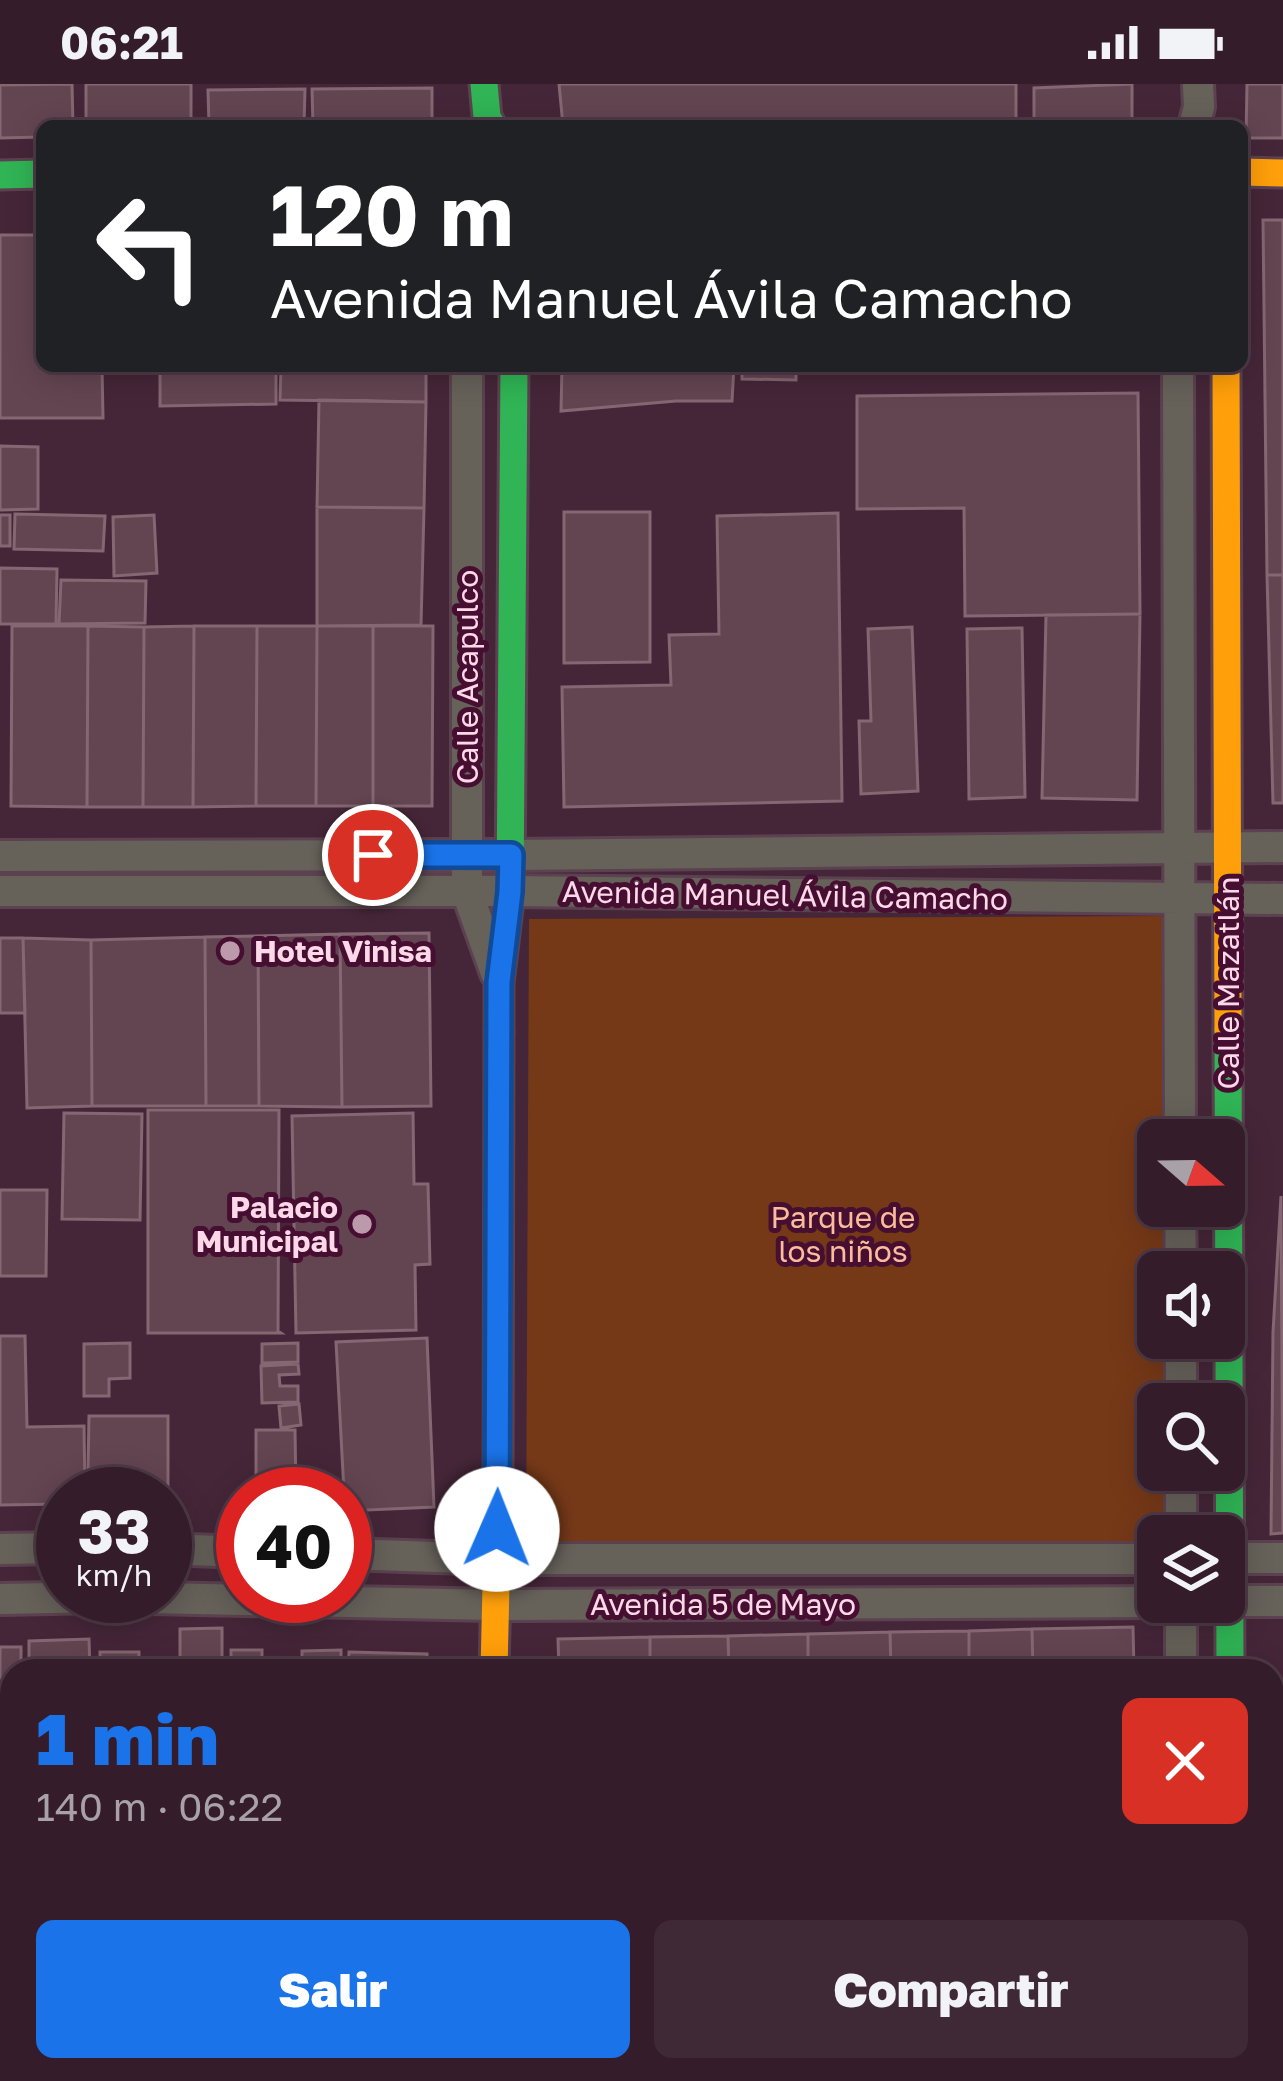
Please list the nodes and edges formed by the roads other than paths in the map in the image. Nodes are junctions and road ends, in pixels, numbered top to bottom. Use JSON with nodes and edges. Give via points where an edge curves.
{"nodes":[{"id":1,"x":484,"y":84,"type":"edge"},
{"id":2,"x":487,"y":120,"type":"edge"},
{"id":3,"x":1248,"y":172,"type":"edge"},
{"id":4,"x":1283,"y":172,"type":"edge"},
{"id":5,"x":36,"y":174,"type":"edge"},
{"id":6,"x":0,"y":175,"type":"edge"},
{"id":7,"x":467,"y":372,"type":"edge"},
{"id":8,"x":514,"y":372,"type":"edge"},
{"id":9,"x":1178,"y":372,"type":"edge"},
{"id":10,"x":1226,"y":372,"type":"edge"},
{"id":11,"x":1283,"y":847,"type":"edge"},
{"id":12,"x":1179,"y":848,"type":"junction"},
{"id":13,"x":1228,"y":848,"type":"junction"},
{"id":14,"x":466,"y":854,"type":"junction"},
{"id":15,"x":511,"y":855,"type":"junction"},
{"id":16,"x":0,"y":856,"type":"edge"},
{"id":17,"x":0,"y":891,"type":"edge"},
{"id":18,"x":467,"y":892,"type":"junction"},
{"id":19,"x":510,"y":892,"type":"junction"},
{"id":20,"x":1179,"y":899,"type":"junction"},
{"id":21,"x":1228,"y":899,"type":"junction"},
{"id":22,"x":1283,"y":899,"type":"edge"},
{"id":23,"x":499,"y":982,"type":"junction"},
{"id":24,"x":1180,"y":1119,"type":"edge"},
{"id":25,"x":1227,"y":1515,"type":"edge"},
{"id":26,"x":36,"y":1548,"type":"edge"},
{"id":27,"x":0,"y":1549,"type":"edge"},
{"id":28,"x":372,"y":1556,"type":"edge"},
{"id":29,"x":1137,"y":1558,"type":"edge"},
{"id":30,"x":1245,"y":1558,"type":"edge"},
{"id":31,"x":1283,"y":1558,"type":"edge"},
{"id":32,"x":496,"y":1559,"type":"junction"},
{"id":33,"x":36,"y":1598,"type":"edge"},
{"id":34,"x":192,"y":1598,"type":"edge"},
{"id":35,"x":0,"y":1599,"type":"edge"},
{"id":36,"x":1245,"y":1601,"type":"edge"},
{"id":37,"x":1283,"y":1601,"type":"edge"},
{"id":38,"x":1137,"y":1602,"type":"edge"},
{"id":39,"x":495,"y":1605,"type":"junction"},
{"id":40,"x":1181,"y":1623,"type":"edge"},
{"id":41,"x":1228,"y":1623,"type":"edge"},
{"id":42,"x":494,"y":1659,"type":"edge"},
{"id":43,"x":1181,"y":1659,"type":"edge"},
{"id":44,"x":1229,"y":1659,"type":"edge"}],
"edges":[{"from":1,"to":2,"type":"street"},
{"from":3,"to":4,"type":"street"},
{"from":5,"to":6,"type":"street"},
{"from":7,"to":14,"type":"street","name":"Calle Acapulco"},
{"from":8,"to":15,"type":"street","name":"Calle Acapulco"},
{"from":9,"to":12,"type":"street","name":"Calle Mazatlán"},
{"from":10,"to":13,"type":"street","name":"Calle Mazatlán"},
{"from":11,"to":13,"type":"street","name":"Avenida Manuel Ávila Camacho"},
{"from":12,"to":13,"type":"street","name":"Avenida Manuel Ávila Camacho"},
{"from":12,"to":15,"type":"street","name":"Avenida Manuel Ávila Camacho"},
{"from":12,"to":20,"type":"street","name":"Calle Mazatlán"},
{"from":13,"to":21,"type":"street","name":"Calle Mazatlán"},
{"from":14,"to":15,"type":"street","name":"Avenida Manuel Ávila Camacho"},
{"from":14,"to":16,"type":"street","name":"Avenida Manuel Ávila Camacho"},
{"from":14,"to":18,"type":"street","name":"Calle Acapulco"},
{"from":15,"to":19,"type":"street","name":"Calle Acapulco"},
{"from":17,"to":18,"type":"street","name":"Avenida Manuel Ávila Camacho"},
{"from":18,"to":19,"type":"street","name":"Avenida Manuel Ávila Camacho"},
{"from":18,"to":23,"type":"street","name":"Calle Acapulco"},
{"from":19,"to":20,"type":"street","name":"Avenida Manuel Ávila Camacho"},
{"from":19,"to":23,"type":"street","name":"Calle Acapulco"},
{"from":20,"to":21,"type":"street","name":"Avenida Manuel Ávila Camacho"},
{"from":20,"to":24,"type":"street","name":"Calle Mazatlán"},
{"from":21,"to":22,"type":"street","name":"Avenida Manuel Ávila Camacho"},
{"from":21,"to":25,"type":"street","name":"Calle Mazatlán"},
{"from":23,"to":32,"type":"street","name":"Calle Acapulco"},
{"from":26,"to":27,"type":"street"},
{"from":28,"to":32,"type":"street","name":"Avenida 5 de Mayo"},
{"from":29,"to":32,"type":"street","name":"Avenida 5 de Mayo"},
{"from":30,"to":31,"type":"street"},
{"from":32,"to":39,"type":"street","name":"Calle Acapulco"},
{"from":33,"to":35,"type":"street","name":"Avenida 5 de Mayo"},
{"from":34,"to":39,"type":"street","name":"Avenida 5 de Mayo"},
{"from":36,"to":37,"type":"street"},
{"from":38,"to":39,"type":"street","name":"Avenida 5 de Mayo"},
{"from":39,"to":42,"type":"street","name":"Calle Acapulco"},
{"from":40,"to":43,"type":"street"},
{"from":41,"to":44,"type":"street","name":"Calle Mazatlán"}]}
